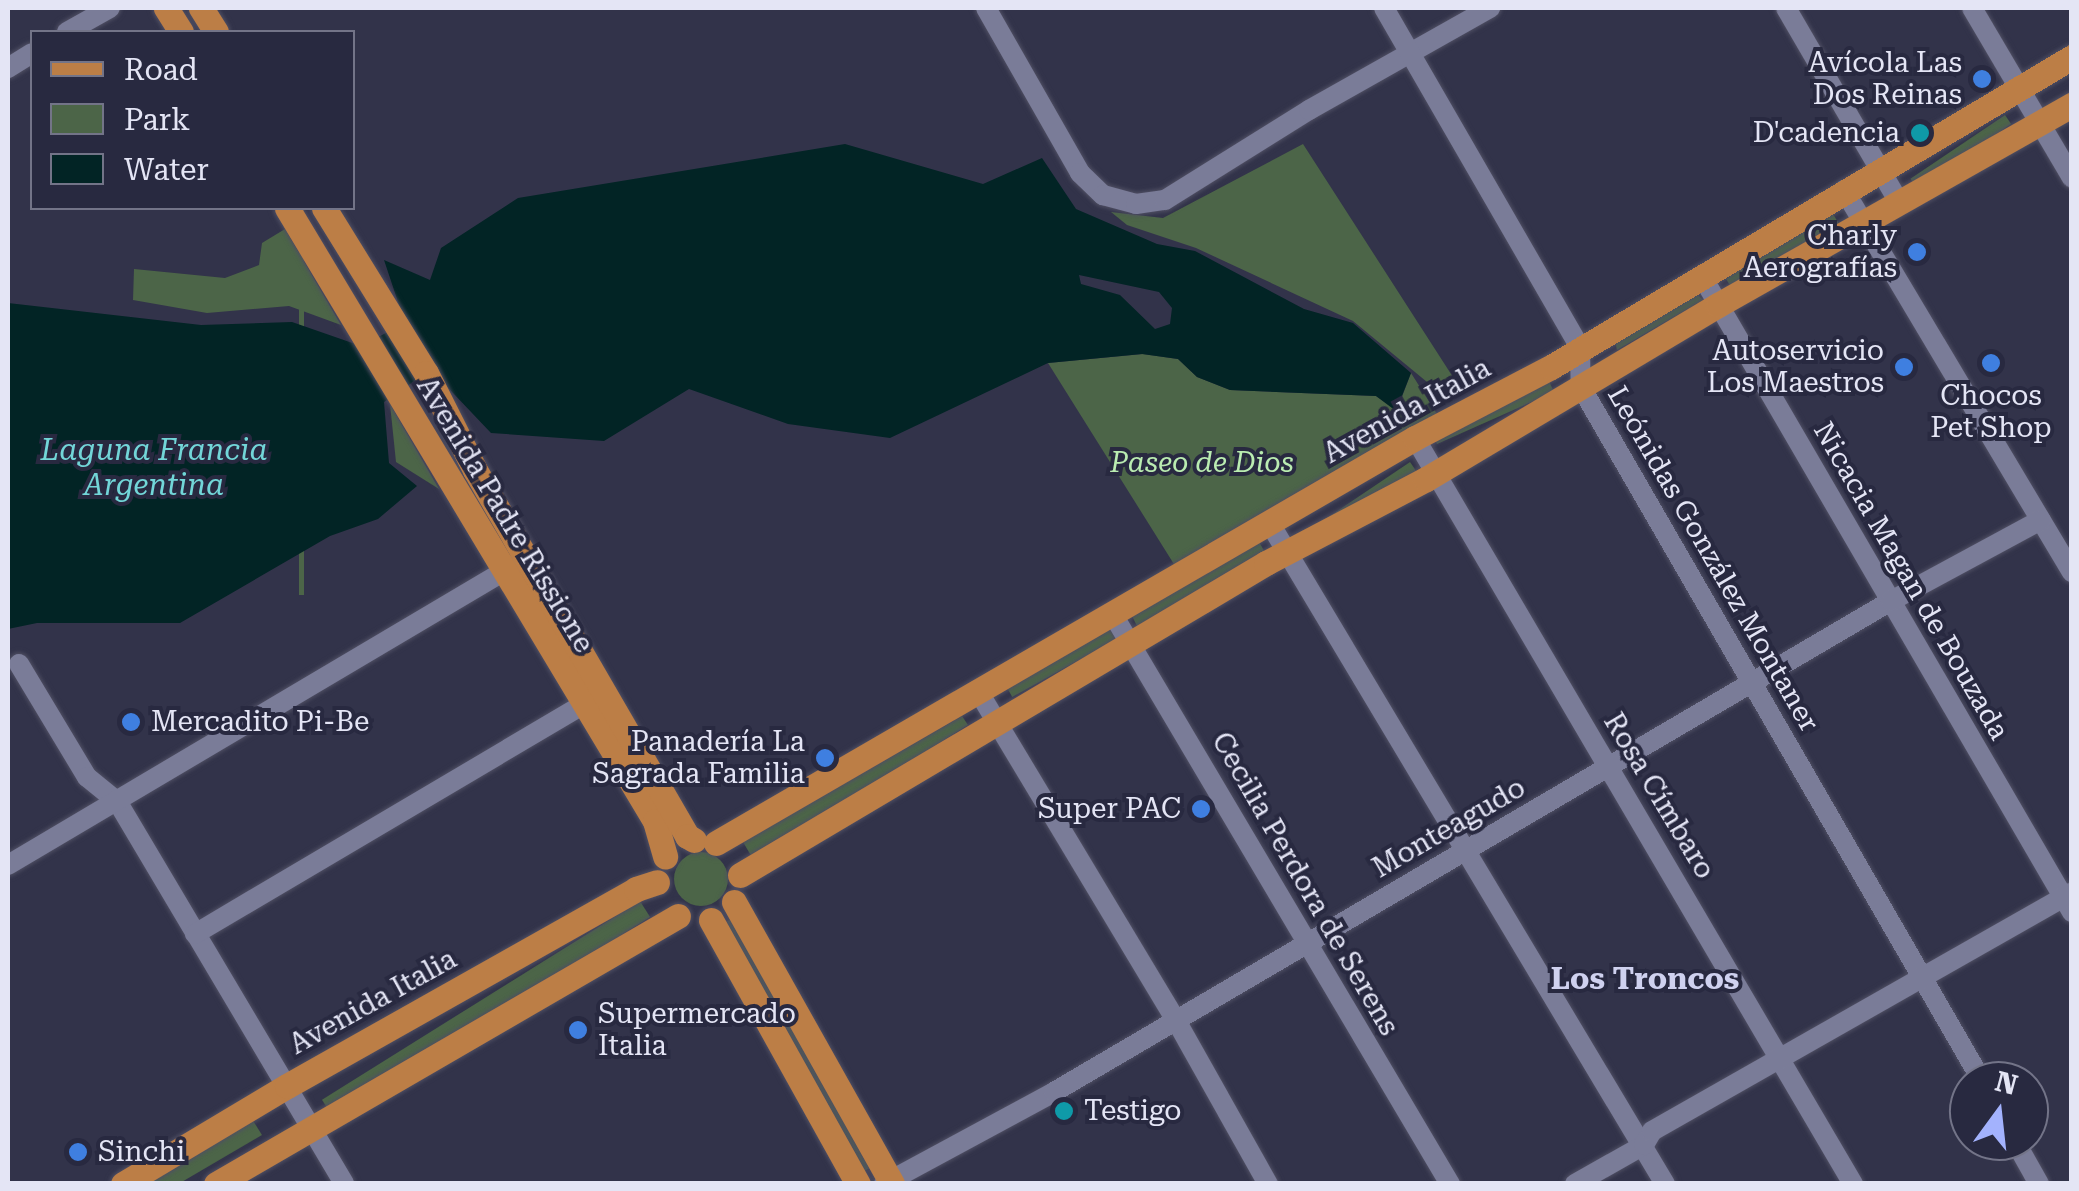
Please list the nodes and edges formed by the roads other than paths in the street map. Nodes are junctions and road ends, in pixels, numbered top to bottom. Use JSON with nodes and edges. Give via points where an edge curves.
{"nodes":[{"id":1,"x":110,"y":8,"type":"edge"},
{"id":2,"x":166,"y":8,"type":"edge"},
{"id":3,"x":201,"y":8,"type":"edge"},
{"id":4,"x":986,"y":8,"type":"edge"},
{"id":5,"x":1384,"y":8,"type":"edge"},
{"id":6,"x":1490,"y":8,"type":"edge"},
{"id":7,"x":1786,"y":8,"type":"edge"},
{"id":8,"x":1972,"y":8,"type":"edge"},
{"id":9,"x":72,"y":30,"type":"edge"},
{"id":10,"x":180,"y":30,"type":"edge"},
{"id":11,"x":215,"y":30,"type":"edge"},
{"id":12,"x":1410,"y":52,"type":"junction"},
{"id":13,"x":30,"y":54,"type":"edge"},
{"id":14,"x":2072,"y":57,"type":"edge"},
{"id":15,"x":8,"y":68,"type":"edge"},
{"id":16,"x":2018,"y":88,"type":"junction"},
{"id":17,"x":2072,"y":105,"type":"edge"},
{"id":18,"x":2040,"y":124,"type":"junction"},
{"id":19,"x":1882,"y":169,"type":"junction"},
{"id":20,"x":2072,"y":178,"type":"edge"},
{"id":21,"x":1844,"y":190,"type":"junction"},
{"id":22,"x":1900,"y":202,"type":"junction"},
{"id":23,"x":288,"y":210,"type":"edge"},
{"id":24,"x":325,"y":210,"type":"edge"},
{"id":25,"x":1862,"y":224,"type":"junction"},
{"id":26,"x":1703,"y":278,"type":"junction"},
{"id":27,"x":1718,"y":305,"type":"junction"},
{"id":28,"x":1580,"y":348,"type":"junction"},
{"id":29,"x":1582,"y":387,"type":"junction"},
{"id":30,"x":1415,"y":438,"type":"junction"},
{"id":31,"x":1434,"y":474,"type":"junction"},
{"id":32,"x":2041,"y":520,"type":"junction"},
{"id":33,"x":1269,"y":522,"type":"junction"},
{"id":34,"x":1286,"y":552,"type":"junction"},
{"id":35,"x":526,"y":558,"type":"junction"},
{"id":36,"x":2072,"y":572,"type":"edge"},
{"id":37,"x":502,"y":573,"type":"junction"},
{"id":38,"x":1891,"y":602,"type":"junction"},
{"id":39,"x":1112,"y":613,"type":"junction"},
{"id":40,"x":1131,"y":642,"type":"junction"},
{"id":41,"x":19,"y":664,"type":"dead end"},
{"id":42,"x":1754,"y":684,"type":"junction"},
{"id":43,"x":978,"y":691,"type":"junction"},
{"id":44,"x":594,"y":697,"type":"junction"},
{"id":45,"x":997,"y":720,"type":"junction"},
{"id":46,"x":1610,"y":767,"type":"junction"},
{"id":47,"x":117,"y":802,"type":"junction"},
{"id":48,"x":705,"y":841,"type":"junction"},
{"id":49,"x":1464,"y":851,"type":"junction"},
{"id":50,"x":8,"y":865,"type":"edge"},
{"id":51,"x":661,"y":870,"type":"junction"},
{"id":52,"x":740,"y":875,"type":"junction"},
{"id":53,"x":2069,"y":901,"type":"edge"},
{"id":54,"x":734,"y":902,"type":"junction"},
{"id":55,"x":678,"y":916,"type":"junction"},
{"id":56,"x":711,"y":920,"type":"junction"},
{"id":57,"x":195,"y":934,"type":"junction"},
{"id":58,"x":1306,"y":943,"type":"junction"},
{"id":59,"x":1923,"y":978,"type":"junction"},
{"id":60,"x":1177,"y":1022,"type":"junction"},
{"id":61,"x":1782,"y":1056,"type":"junction"},
{"id":62,"x":1971,"y":1061,"type":"edge"},
{"id":63,"x":287,"y":1086,"type":"junction"},
{"id":64,"x":313,"y":1128,"type":"junction"},
{"id":65,"x":1644,"y":1145,"type":"junction"},
{"id":66,"x":2027,"y":1161,"type":"edge"},
{"id":67,"x":889,"y":1182,"type":"edge"},
{"id":68,"x":123,"y":1184,"type":"edge"},
{"id":69,"x":216,"y":1184,"type":"edge"},
{"id":70,"x":344,"y":1184,"type":"edge"},
{"id":71,"x":858,"y":1184,"type":"edge"},
{"id":72,"x":1268,"y":1184,"type":"edge"},
{"id":73,"x":1450,"y":1184,"type":"edge"},
{"id":74,"x":1574,"y":1184,"type":"edge"},
{"id":75,"x":1666,"y":1184,"type":"edge"},
{"id":76,"x":1853,"y":1184,"type":"edge"},
{"id":77,"x":2040,"y":1184,"type":"edge"}],
"edges":[{"from":1,"to":9,"type":"street"},
{"from":2,"to":10,"type":"main road"},
{"from":3,"to":11,"type":"main road"},
{"from":4,"to":12,"type":"street","via":[[1080,173],[1104,195],[1136,204],[1165,200]]},
{"from":5,"to":12,"type":"street","name":"Leónidas González Montaner"},
{"from":6,"to":12,"type":"street"},
{"from":7,"to":19,"type":"street"},
{"from":8,"to":16,"type":"street"},
{"from":12,"to":28,"type":"street","name":"Leónidas González Montaner"},
{"from":13,"to":15,"type":"street"},
{"from":14,"to":16,"type":"main road","name":"Avenida Italia"},
{"from":16,"to":18,"type":"street"},
{"from":16,"to":19,"type":"main road","name":"Avenida Italia"},
{"from":17,"to":18,"type":"main road"},
{"from":18,"to":20,"type":"street"},
{"from":18,"to":22,"type":"main road"},
{"from":19,"to":21,"type":"main road","name":"Avenida Italia"},
{"from":19,"to":22,"type":"street"},
{"from":21,"to":25,"type":"street"},
{"from":21,"to":26,"type":"main road","name":"Avenida Italia"},
{"from":22,"to":25,"type":"main road"},
{"from":23,"to":37,"type":"main road","name":"Avenida Padre Rissione"},
{"from":24,"to":35,"type":"main road","name":"Avenida Padre Rissione","via":[[426,374]]},
{"from":25,"to":27,"type":"main road"},
{"from":25,"to":32,"type":"street"},
{"from":26,"to":27,"type":"street","name":"Nicacia Magan de Bouzada"},
{"from":26,"to":28,"type":"main road","name":"Avenida Italia"},
{"from":27,"to":29,"type":"main road"},
{"from":27,"to":38,"type":"street","name":"Nicacia Magan de Bouzada"},
{"from":28,"to":29,"type":"street","name":"Leónidas González Montaner"},
{"from":28,"to":30,"type":"main road","name":"Avenida Italia"},
{"from":29,"to":31,"type":"main road"},
{"from":29,"to":42,"type":"street","name":"Leónidas González Montaner"},
{"from":30,"to":31,"type":"street","name":"Rosa Címbaro"},
{"from":30,"to":33,"type":"main road","name":"Avenida Italia"},
{"from":31,"to":34,"type":"main road"},
{"from":31,"to":46,"type":"street","name":"Rosa Címbaro"},
{"from":32,"to":36,"type":"street"},
{"from":32,"to":38,"type":"street","name":"Monteagudo"},
{"from":33,"to":34,"type":"street"},
{"from":33,"to":39,"type":"main road","name":"Avenida Italia"},
{"from":34,"to":40,"type":"main road"},
{"from":34,"to":49,"type":"street"},
{"from":35,"to":37,"type":"street"},
{"from":35,"to":44,"type":"main road","name":"Avenida Padre Rissione"},
{"from":37,"to":44,"type":"main road","name":"Avenida Padre Rissione"},
{"from":37,"to":47,"type":"street"},
{"from":38,"to":42,"type":"street","name":"Monteagudo"},
{"from":38,"to":53,"type":"street","name":"Nicacia Magan de Bouzada"},
{"from":39,"to":40,"type":"street","name":"Cecilia Perdora de Serens"},
{"from":39,"to":43,"type":"main road","name":"Avenida Italia"},
{"from":40,"to":45,"type":"main road"},
{"from":40,"to":58,"type":"street","name":"Cecilia Perdora de Serens"},
{"from":41,"to":47,"type":"street","via":[[87,777]]},
{"from":42,"to":46,"type":"street","name":"Monteagudo"},
{"from":42,"to":59,"type":"street","name":"Leónidas González Montaner"},
{"from":43,"to":45,"type":"street"},
{"from":43,"to":48,"type":"main road","name":"Avenida Italia"},
{"from":44,"to":48,"type":"main road","name":"Avenida Padre Rissione","via":[[687,836]]},
{"from":44,"to":51,"type":"main road","name":"Avenida Padre Rissione","via":[[654,821]]},
{"from":44,"to":57,"type":"street"},
{"from":45,"to":52,"type":"main road"},
{"from":45,"to":60,"type":"street"},
{"from":46,"to":49,"type":"street","name":"Monteagudo"},
{"from":46,"to":61,"type":"street","name":"Rosa Címbaro"},
{"from":47,"to":50,"type":"street"},
{"from":47,"to":57,"type":"street"},
{"from":48,"to":51,"type":"main road","via":[[680,844]]},
{"from":48,"to":52,"type":"main road","via":[[730,854]]},
{"from":49,"to":58,"type":"street","name":"Monteagudo"},
{"from":49,"to":65,"type":"street"},
{"from":51,"to":55,"type":"main road","via":[[663,902]]},
{"from":51,"to":63,"type":"main road","name":"Avenida Italia"},
{"from":52,"to":54,"type":"main road"},
{"from":53,"to":59,"type":"street"},
{"from":54,"to":56,"type":"main road"},
{"from":54,"to":67,"type":"main road"},
{"from":55,"to":56,"type":"main road"},
{"from":55,"to":64,"type":"main road"},
{"from":56,"to":71,"type":"main road"},
{"from":57,"to":63,"type":"street"},
{"from":58,"to":60,"type":"street","name":"Monteagudo"},
{"from":58,"to":73,"type":"street","name":"Cecilia Perdora de Serens"},
{"from":59,"to":61,"type":"street"},
{"from":59,"to":62,"type":"street","name":"Leónidas González Montaner"},
{"from":60,"to":67,"type":"street","name":"Monteagudo"},
{"from":60,"to":72,"type":"street"},
{"from":61,"to":65,"type":"street","via":[[1652,1131]]},
{"from":61,"to":76,"type":"street","name":"Rosa Címbaro"},
{"from":63,"to":64,"type":"street"},
{"from":63,"to":68,"type":"main road","name":"Avenida Italia"},
{"from":64,"to":69,"type":"main road"},
{"from":64,"to":70,"type":"street"},
{"from":65,"to":74,"type":"street"},
{"from":65,"to":75,"type":"street"},
{"from":66,"to":77,"type":"street"}]}
